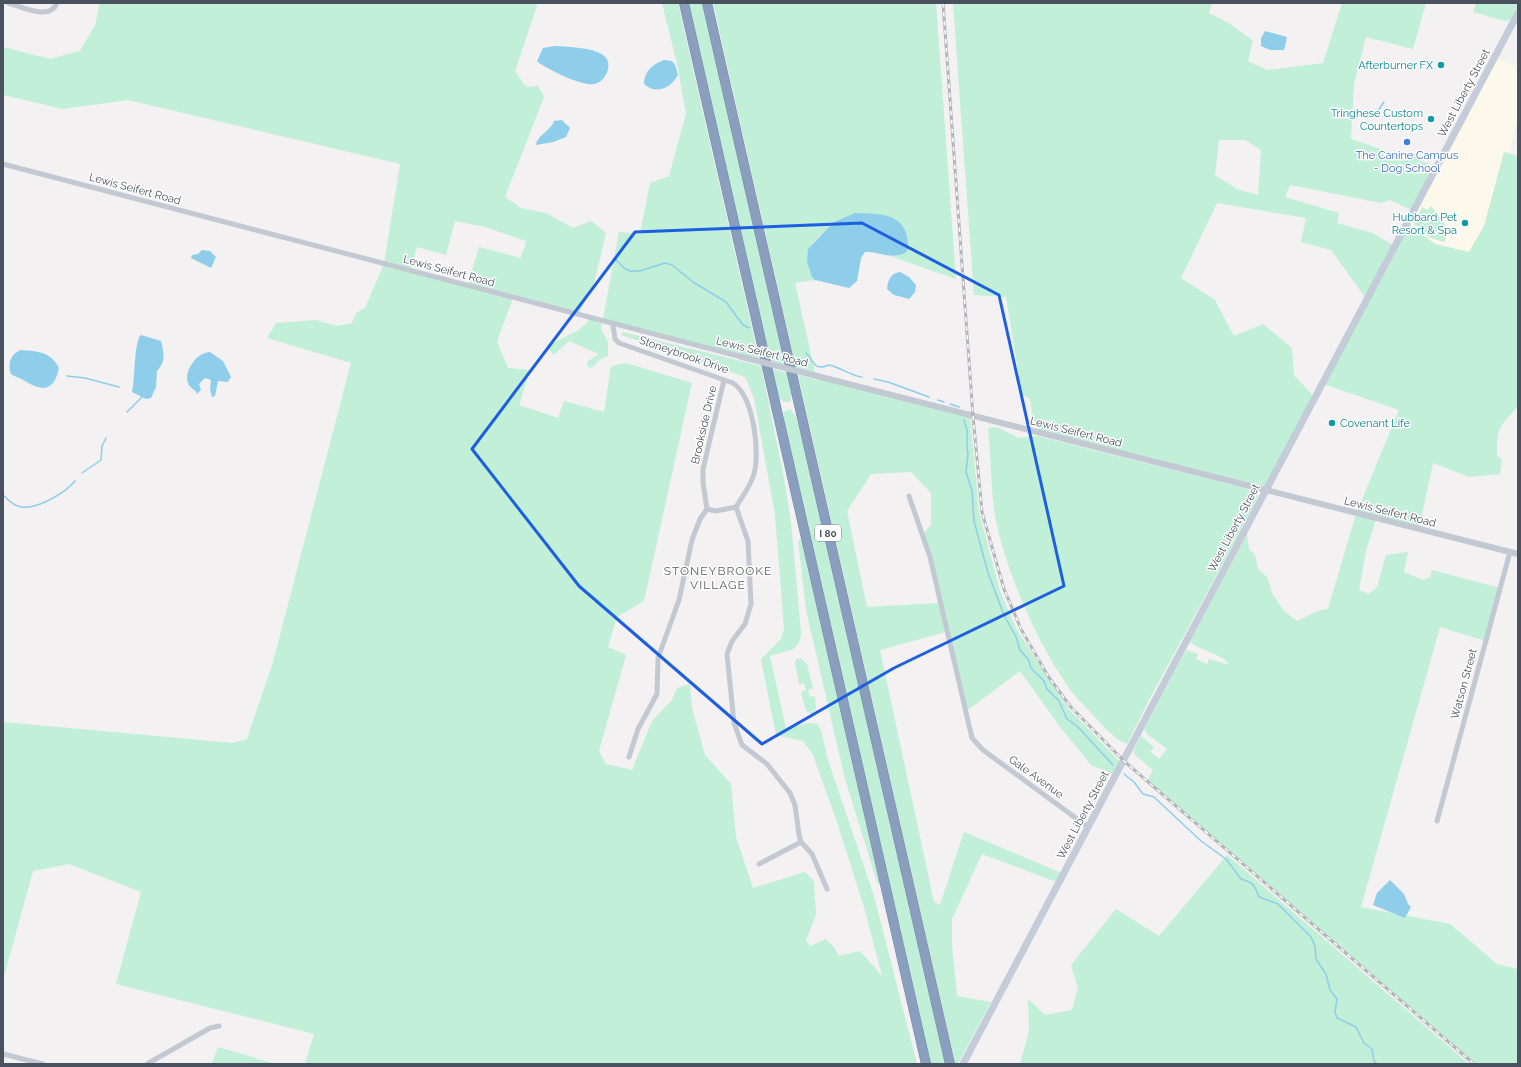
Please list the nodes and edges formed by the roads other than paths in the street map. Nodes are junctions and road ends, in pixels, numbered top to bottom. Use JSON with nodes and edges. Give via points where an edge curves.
{"nodes":[{"id":1,"x":8,"y":3,"type":"edge"},
{"id":2,"x":57,"y":3,"type":"edge"},
{"id":3,"x":684,"y":3,"type":"edge"},
{"id":4,"x":707,"y":3,"type":"edge"},
{"id":5,"x":1518,"y":13,"type":"edge"},
{"id":6,"x":3,"y":164,"type":"edge"},
{"id":7,"x":613,"y":324,"type":"junction"},
{"id":8,"x":742,"y":357,"type":"joint"},
{"id":9,"x":724,"y":380,"type":"junction"},
{"id":10,"x":1266,"y":491,"type":"junction"},
{"id":11,"x":909,"y":496,"type":"dead end"},
{"id":12,"x":736,"y":507,"type":"junction"},
{"id":13,"x":707,"y":509,"type":"junction"},
{"id":14,"x":1510,"y":552,"type":"junction"},
{"id":15,"x":1518,"y":554,"type":"edge"},
{"id":16,"x":629,"y":756,"type":"dead end"},
{"id":17,"x":1437,"y":821,"type":"dead end"},
{"id":18,"x":1088,"y":827,"type":"junction"},
{"id":19,"x":801,"y":842,"type":"junction"},
{"id":20,"x":758,"y":864,"type":"dead end"},
{"id":21,"x":827,"y":889,"type":"dead end"},
{"id":22,"x":219,"y":1026,"type":"dead end"},
{"id":23,"x":3,"y":1054,"type":"edge"},
{"id":24,"x":43,"y":1064,"type":"edge"},
{"id":25,"x":146,"y":1064,"type":"edge"},
{"id":26,"x":926,"y":1064,"type":"edge"},
{"id":27,"x":950,"y":1064,"type":"edge"},
{"id":28,"x":963,"y":1064,"type":"edge"}],
"edges":[{"from":1,"to":2,"type":"street","via":[[47,12],[53,10]]},
{"from":3,"to":26,"type":"highway","number":"I 80"},
{"from":4,"to":27,"type":"highway","number":"I 80"},
{"from":5,"to":10,"type":"main road","name":"West Liberty Street"},
{"from":6,"to":7,"type":"street","name":"Lewis Seifert Road"},
{"from":7,"to":8,"type":"street","name":"Lewis Seifert Road"},
{"from":7,"to":9,"type":"street","name":"Stoneybrook Drive","via":[[615,339],[619,343]]},
{"from":8,"to":10,"type":"street","name":"Lewis Seifert Road","bridge":true},
{"from":9,"to":12,"type":"street","name":"Stoneybrook Drive","via":[[736,385],[743,393],[753,420],[755,468],[752,479]]},
{"from":9,"to":13,"type":"street","name":"Brookside Drive","via":[[703,469]]},
{"from":10,"to":14,"type":"street","name":"Lewis Seifert Road"},
{"from":10,"to":18,"type":"main road","name":"West Liberty Street"},
{"from":11,"to":18,"type":"street","name":"Gale Avenue","via":[[930,557],[969,728],[974,740],[983,750]]},
{"from":12,"to":13,"type":"street","via":[[716,511]]},
{"from":12,"to":19,"type":"street","via":[[748,541],[751,604],[749,617],[732,641],[727,654],[734,723],[742,745],[766,764],[790,793],[795,806]]},
{"from":13,"to":16,"type":"street","via":[[692,540],[679,600],[657,664],[657,694],[638,730]]},
{"from":14,"to":15,"type":"street","name":"Lewis Seifert Road"},
{"from":14,"to":17,"type":"street","name":"Watson Street"},
{"from":18,"to":28,"type":"main road","name":"West Liberty Street"},
{"from":19,"to":20,"type":"street"},
{"from":19,"to":21,"type":"street","via":[[812,854]]},
{"from":22,"to":25,"type":"street","via":[[210,1028]]},
{"from":23,"to":24,"type":"street"}]}
